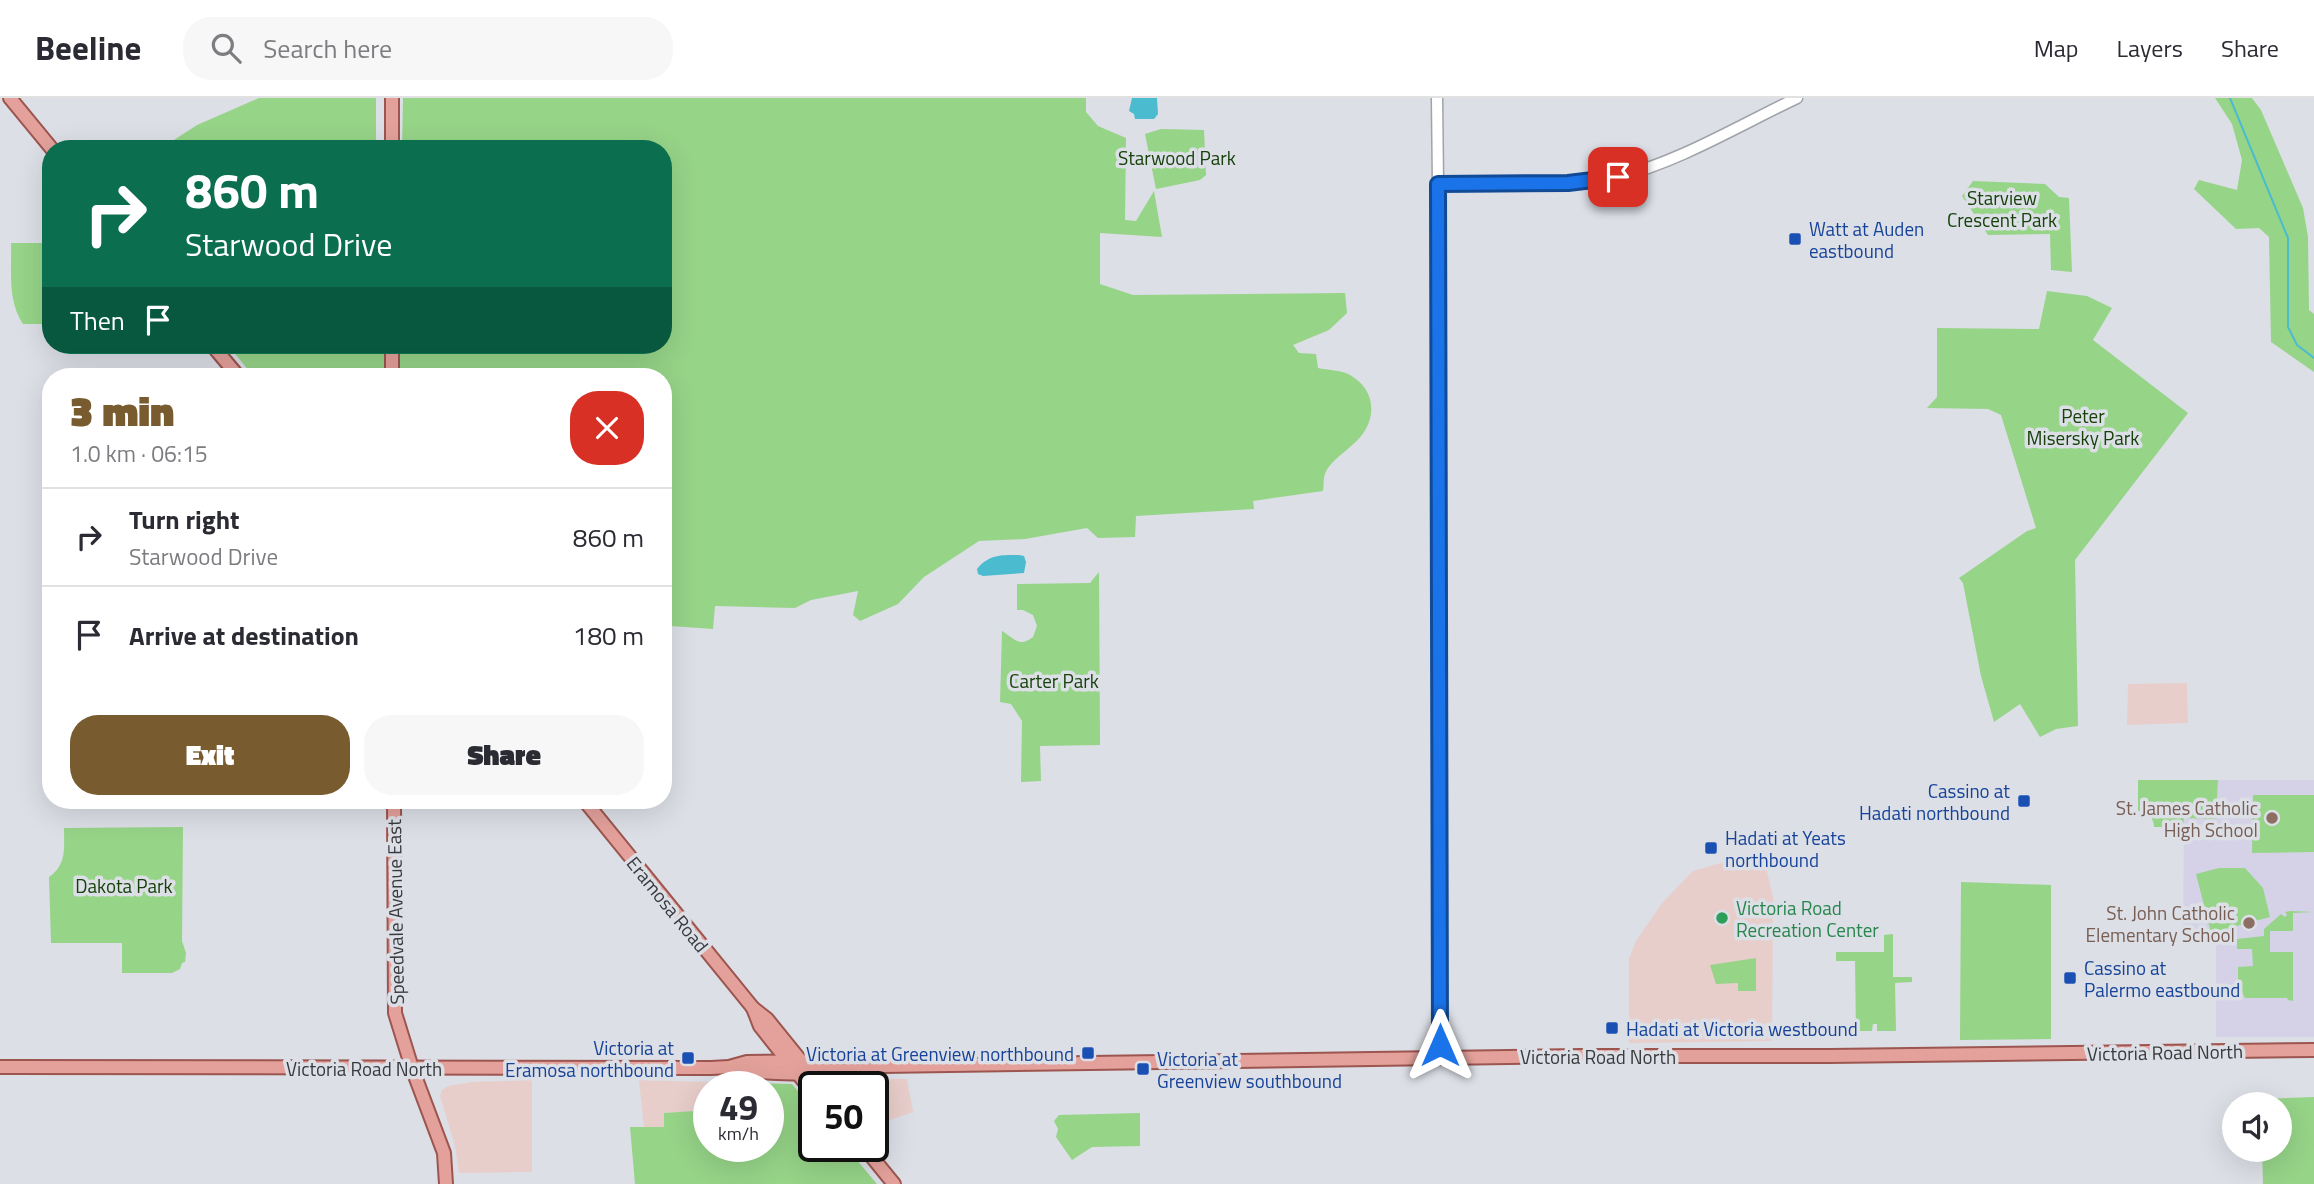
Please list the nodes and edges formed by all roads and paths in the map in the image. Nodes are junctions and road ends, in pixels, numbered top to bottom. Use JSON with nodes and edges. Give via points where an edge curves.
{"nodes":[{"id":1,"x":10,"y":98,"type":"edge"},
{"id":2,"x":392,"y":98,"type":"edge"},
{"id":3,"x":1437,"y":98,"type":"edge"},
{"id":4,"x":1797,"y":98,"type":"edge"},
{"id":5,"x":45,"y":140,"type":"edge"},
{"id":6,"x":392,"y":140,"type":"edge"},
{"id":7,"x":1438,"y":184,"type":"junction"},
{"id":8,"x":220,"y":354,"type":"edge"},
{"id":9,"x":231,"y":368,"type":"edge"},
{"id":10,"x":394,"y":809,"type":"edge"},
{"id":11,"x":591,"y":809,"type":"edge"},
{"id":12,"x":752,"y":1008,"type":"junction"},
{"id":13,"x":768,"y":1036,"type":"junction"},
{"id":14,"x":2314,"y":1050,"type":"edge"},
{"id":15,"x":1440,"y":1058,"type":"junction"},
{"id":16,"x":753,"y":1062,"type":"junction"},
{"id":17,"x":798,"y":1066,"type":"junction"},
{"id":18,"x":882,"y":1066,"type":"junction"},
{"id":19,"x":729,"y":1067,"type":"junction"},
{"id":20,"x":0,"y":1068,"type":"edge"},
{"id":21,"x":412,"y":1068,"type":"junction"},
{"id":22,"x":840,"y":1070,"type":"joint"},
{"id":23,"x":801,"y":1071,"type":"edge"},
{"id":24,"x":804,"y":1071,"type":"edge"},
{"id":25,"x":876,"y":1162,"type":"edge"},
{"id":26,"x":446,"y":1184,"type":"edge"},
{"id":27,"x":894,"y":1184,"type":"edge"}],
"edges":[{"from":1,"to":5,"type":"main road"},
{"from":2,"to":6,"type":"main road"},
{"from":3,"to":7,"type":"street"},
{"from":4,"to":7,"type":"street","via":[[1665,161],[1618,177],[1568,183]]},
{"from":7,"to":15,"type":"main road"},
{"from":8,"to":9,"type":"main road"},
{"from":10,"to":21,"type":"main road","name":"Speedvale Avenue East","via":[[395,1013]]},
{"from":11,"to":12,"type":"main road","name":"Eramosa Road"},
{"from":12,"to":13,"type":"main road","name":"Eramosa Road"},
{"from":12,"to":17,"type":"main road","name":"Eramosa Road","via":[[768,1019]]},
{"from":13,"to":16,"type":"main road","via":[[766,1054]]},
{"from":13,"to":17,"type":"main road","name":"Eramosa Road"},
{"from":14,"to":15,"type":"main road","name":"Victoria Road North"},
{"from":15,"to":18,"type":"main road","name":"Victoria Road North"},
{"from":16,"to":17,"type":"main road","name":"Victoria Road North"},
{"from":16,"to":19,"type":"main road","name":"Victoria Road North"},
{"from":17,"to":18,"type":"main road","name":"Victoria Road North","via":[[859,1061]]},
{"from":17,"to":19,"type":"main road","name":"Victoria Road North","via":[[747,1072]]},
{"from":17,"to":22,"type":"main road","name":"Victoria Road North"},
{"from":17,"to":23,"type":"main road","name":"Eramosa Road"},
{"from":17,"to":24,"type":"main road","name":"Eramosa Road"},
{"from":18,"to":22,"type":"main road","name":"Victoria Road North"},
{"from":19,"to":21,"type":"main road","name":"Victoria Road North"},
{"from":20,"to":21,"type":"main road","name":"Victoria Road North"},
{"from":21,"to":26,"type":"main road","name":"Speedvale Avenue East","via":[[444,1153]]},
{"from":25,"to":27,"type":"main road"}]}
